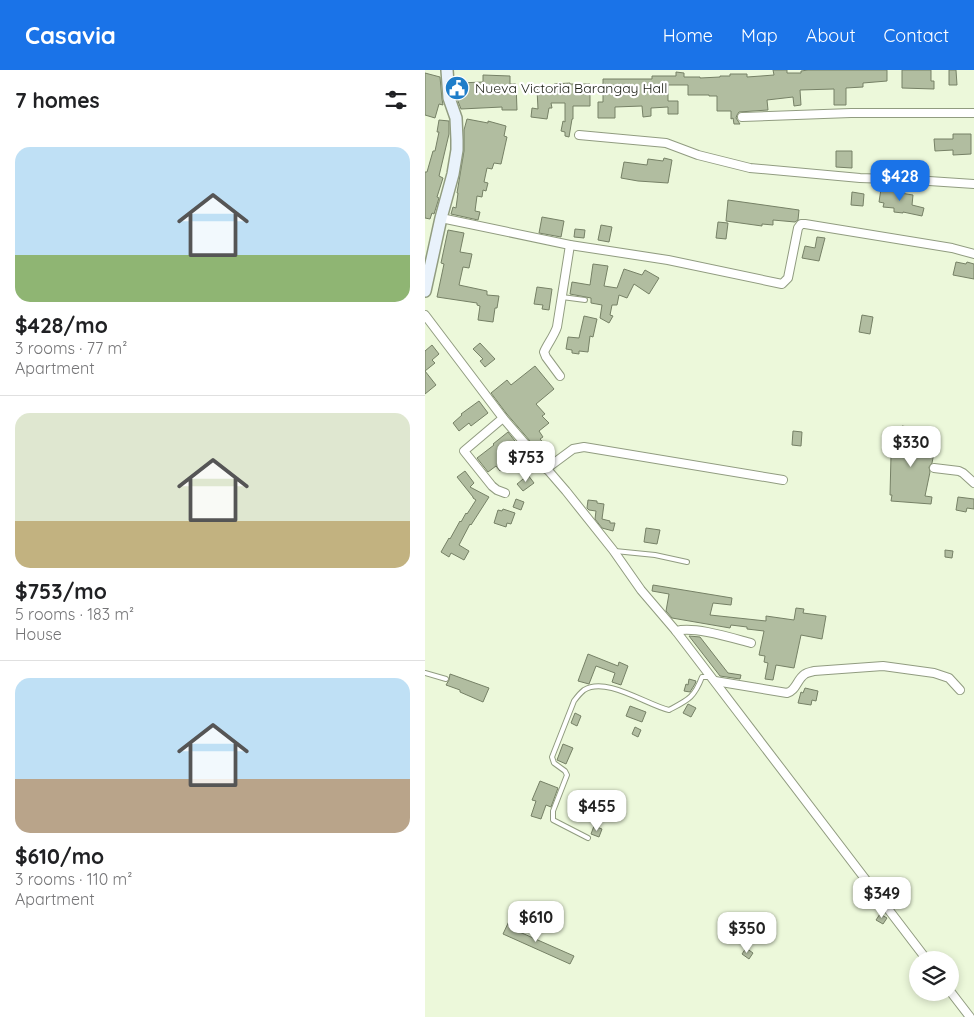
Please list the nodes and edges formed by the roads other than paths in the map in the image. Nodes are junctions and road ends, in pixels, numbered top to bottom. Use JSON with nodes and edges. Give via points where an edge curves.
{"nodes":[{"id":1,"x":447,"y":70,"type":"edge"},
{"id":2,"x":974,"y":113,"type":"edge"},
{"id":3,"x":742,"y":117,"type":"dead end"},
{"id":4,"x":579,"y":135,"type":"dead end"},
{"id":5,"x":974,"y":184,"type":"edge"},
{"id":6,"x":441,"y":218,"type":"junction"},
{"id":7,"x":571,"y":245,"type":"junction"},
{"id":8,"x":974,"y":254,"type":"edge"},
{"id":9,"x":425,"y":291,"type":"edge"},
{"id":10,"x":562,"y":297,"type":"junction"},
{"id":11,"x":585,"y":300,"type":"dead end"},
{"id":12,"x":425,"y":315,"type":"edge"},
{"id":13,"x":560,"y":376,"type":"dead end"},
{"id":14,"x":503,"y":418,"type":"junction"},
{"id":15,"x":934,"y":468,"type":"dead end"},
{"id":16,"x":546,"y":469,"type":"junction"},
{"id":17,"x":783,"y":480,"type":"dead end"},
{"id":18,"x":974,"y":483,"type":"edge"},
{"id":19,"x":505,"y":493,"type":"dead end"},
{"id":20,"x":613,"y":550,"type":"junction"},
{"id":21,"x":687,"y":562,"type":"dead end"},
{"id":22,"x":676,"y":631,"type":"junction"},
{"id":23,"x":751,"y":643,"type":"dead end"},
{"id":24,"x":425,"y":673,"type":"edge"},
{"id":25,"x":446,"y":679,"type":"dead end"},
{"id":26,"x":714,"y":679,"type":"junction"},
{"id":27,"x":960,"y":690,"type":"dead end"},
{"id":28,"x":588,"y":838,"type":"dead end"},
{"id":29,"x":920,"y":951,"type":"edge"},
{"id":30,"x":957,"y":1001,"type":"edge"},
{"id":31,"x":969,"y":1017,"type":"edge"}],
"edges":[{"from":1,"to":6,"type":"street","via":[[457,140],[453,174]]},
{"from":2,"to":3,"type":"street"},
{"from":4,"to":5,"type":"street","via":[[666,144],[750,168]]},
{"from":6,"to":7,"type":"street"},
{"from":6,"to":9,"type":"street"},
{"from":7,"to":8,"type":"street","via":[[668,260],[782,284],[788,278],[801,224]]},
{"from":7,"to":10,"type":"street"},
{"from":10,"to":11,"type":"lane"},
{"from":10,"to":13,"type":"street","via":[[557,327],[544,352]]},
{"from":12,"to":14,"type":"street"},
{"from":14,"to":16,"type":"street"},
{"from":14,"to":19,"type":"street","via":[[464,451],[488,482]]},
{"from":15,"to":18,"type":"street","via":[[959,471]]},
{"from":16,"to":17,"type":"street","via":[[573,449],[584,447]]},
{"from":16,"to":20,"type":"street"},
{"from":20,"to":21,"type":"lane","via":[[655,554]]},
{"from":20,"to":22,"type":"street"},
{"from":22,"to":23,"type":"street","via":[[698,631]]},
{"from":22,"to":26,"type":"street"},
{"from":24,"to":25,"type":"lane"},
{"from":26,"to":27,"type":"street","via":[[790,693],[805,674],[814,671],[883,666],[934,673],[949,678]]},
{"from":26,"to":28,"type":"lane","via":[[702,677],[691,698],[669,710],[609,686],[586,688],[580,693],[552,757],[567,775],[552,816],[553,820]]},
{"from":26,"to":29,"type":"street"},
{"from":30,"to":31,"type":"street"}]}
